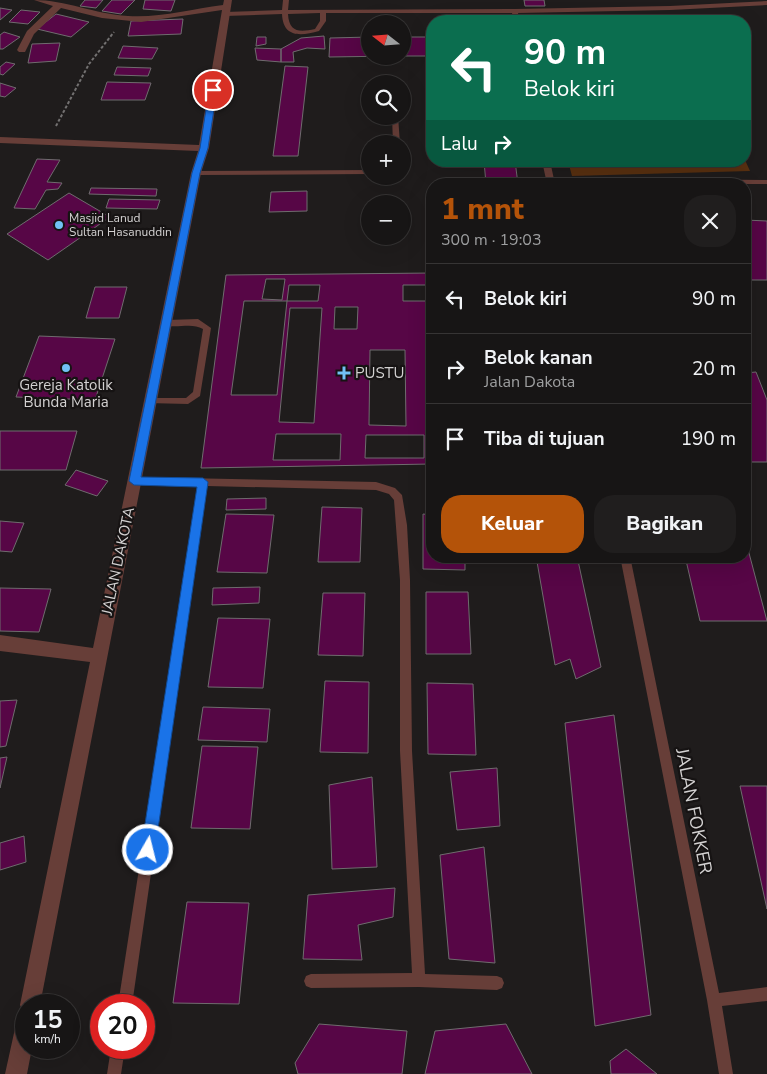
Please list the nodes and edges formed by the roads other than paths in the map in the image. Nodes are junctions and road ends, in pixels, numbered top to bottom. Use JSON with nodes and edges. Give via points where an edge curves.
{"nodes":[{"id":1,"x":38,"y":0,"type":"edge"},
{"id":2,"x":286,"y":0,"type":"edge"},
{"id":3,"x":572,"y":0,"type":"edge"},
{"id":4,"x":664,"y":0,"type":"edge"},
{"id":5,"x":767,"y":3,"type":"edge"},
{"id":6,"x":59,"y":5,"type":"junction"},
{"id":7,"x":226,"y":7,"type":"edge"},
{"id":8,"x":670,"y":8,"type":"junction"},
{"id":9,"x":572,"y":9,"type":"junction"},
{"id":10,"x":323,"y":10,"type":"junction"},
{"id":11,"x":515,"y":11,"type":"junction"},
{"id":12,"x":284,"y":12,"type":"junction"},
{"id":13,"x":516,"y":15,"type":"edge"},
{"id":14,"x":22,"y":50,"type":"dead end"},
{"id":15,"x":0,"y":140,"type":"edge"},
{"id":16,"x":204,"y":148,"type":"junction"},
{"id":17,"x":361,"y":172,"type":"edge"},
{"id":18,"x":196,"y":173,"type":"junction"},
{"id":19,"x":751,"y":182,"type":"edge"},
{"id":20,"x":767,"y":182,"type":"edge"},
{"id":21,"x":167,"y":323,"type":"junction"},
{"id":22,"x":150,"y":401,"type":"junction"},
{"id":23,"x":134,"y":481,"type":"junction"},
{"id":24,"x":203,"y":482,"type":"junction"},
{"id":25,"x":626,"y":563,"type":"edge"},
{"id":26,"x":0,"y":643,"type":"edge"},
{"id":27,"x":99,"y":656,"type":"junction"},
{"id":28,"x":419,"y":980,"type":"junction"},
{"id":29,"x":311,"y":981,"type":"dead end"},
{"id":30,"x":497,"y":983,"type":"dead end"},
{"id":31,"x":32,"y":994,"type":"edge"},
{"id":32,"x":127,"y":994,"type":"edge"},
{"id":33,"x":767,"y":994,"type":"edge"},
{"id":34,"x":714,"y":1000,"type":"junction"},
{"id":35,"x":19,"y":1059,"type":"edge"},
{"id":36,"x":116,"y":1059,"type":"edge"},
{"id":37,"x":16,"y":1074,"type":"edge"},
{"id":38,"x":114,"y":1074,"type":"edge"},
{"id":39,"x":726,"y":1074,"type":"edge"}],
"edges":[{"from":1,"to":6,"type":"street"},
{"from":2,"to":12,"type":"lane"},
{"from":3,"to":9,"type":"lane"},
{"from":4,"to":8,"type":"lane"},
{"from":5,"to":8,"type":"lane"},
{"from":6,"to":7,"type":"street","via":[[126,18],[157,18]]},
{"from":6,"to":14,"type":"street","via":[[30,33]]},
{"from":7,"to":12,"type":"lane"},
{"from":7,"to":16,"type":"street","name":"JALAN DAKOTA"},
{"from":8,"to":9,"type":"lane"},
{"from":9,"to":11,"type":"lane"},
{"from":10,"to":11,"type":"lane"},
{"from":10,"to":12,"type":"lane"},
{"from":10,"to":12,"type":"lane","via":[[321,27],[300,33],[289,30]]},
{"from":11,"to":13,"type":"lane"},
{"from":15,"to":16,"type":"street"},
{"from":16,"to":18,"type":"street","name":"JALAN DAKOTA"},
{"from":17,"to":18,"type":"lane"},
{"from":18,"to":21,"type":"street","name":"JALAN DAKOTA"},
{"from":19,"to":20,"type":"lane"},
{"from":21,"to":22,"type":"street","name":"JALAN DAKOTA"},
{"from":21,"to":22,"type":"lane","via":[[198,322],[207,328],[197,394],[188,401]]},
{"from":22,"to":23,"type":"street","name":"JALAN DAKOTA"},
{"from":23,"to":24,"type":"lane"},
{"from":23,"to":27,"type":"street","name":"JALAN DAKOTA"},
{"from":24,"to":28,"type":"lane","via":[[376,486],[392,491],[399,498],[406,598],[405,718]]},
{"from":24,"to":32,"type":"lane"},
{"from":25,"to":34,"type":"lane","name":"JALAN FOKKER"},
{"from":26,"to":27,"type":"street"},
{"from":27,"to":31,"type":"street","name":"JALAN DAKOTA"},
{"from":28,"to":29,"type":"lane"},
{"from":28,"to":30,"type":"lane"},
{"from":33,"to":34,"type":"lane"},
{"from":34,"to":39,"type":"lane","name":"JALAN FOKKER"},
{"from":35,"to":37,"type":"street"},
{"from":36,"to":38,"type":"lane"}]}
